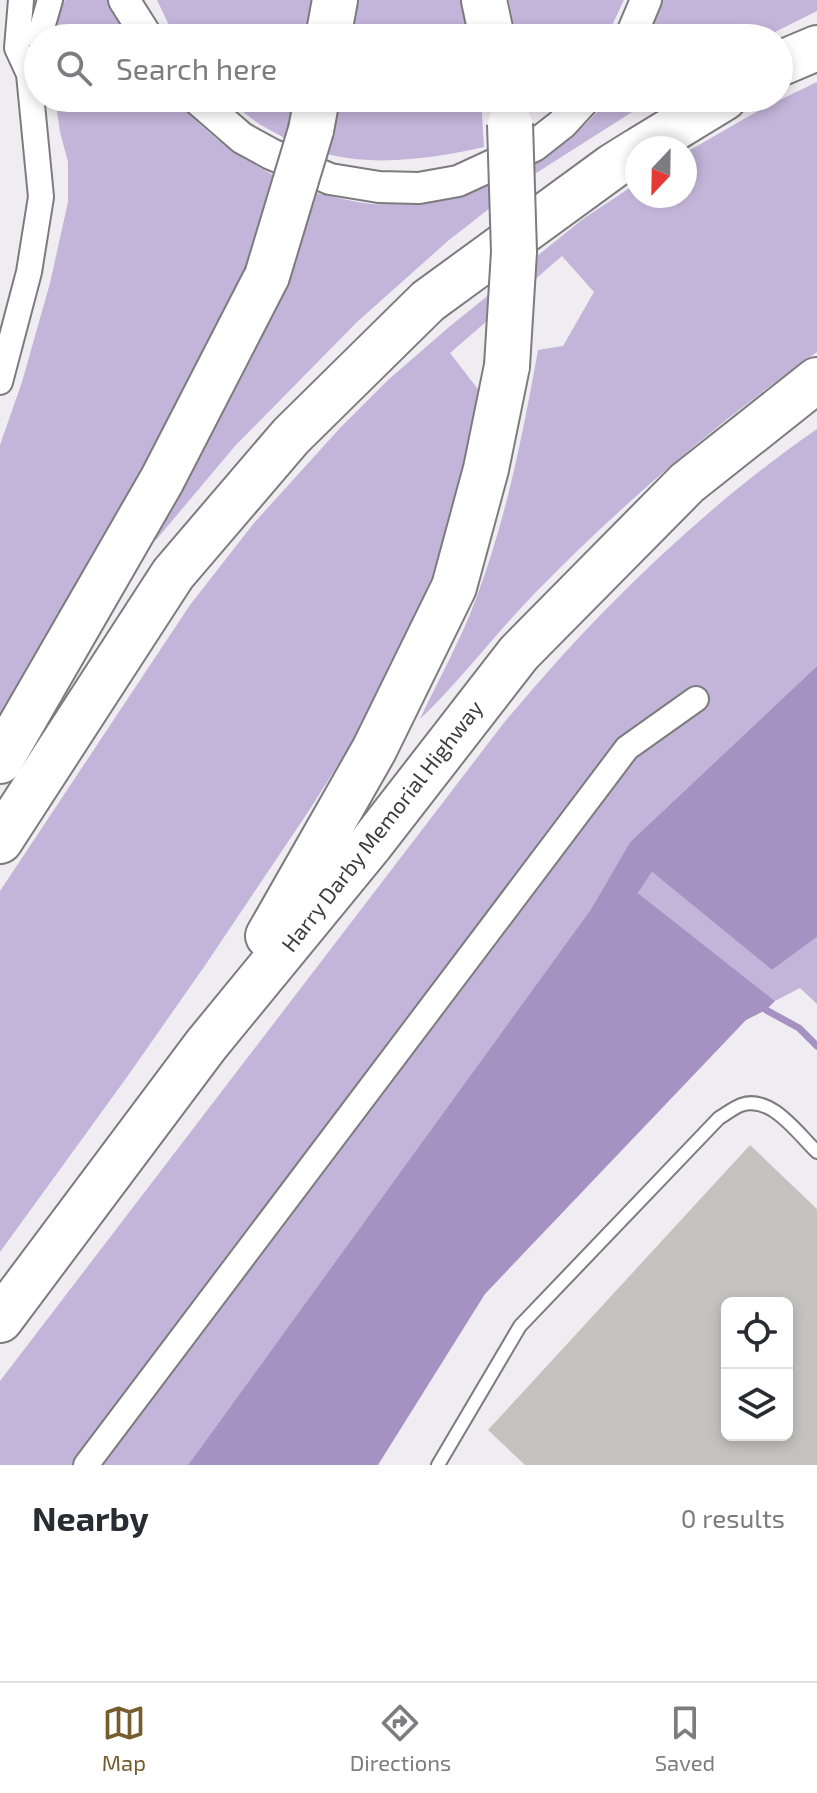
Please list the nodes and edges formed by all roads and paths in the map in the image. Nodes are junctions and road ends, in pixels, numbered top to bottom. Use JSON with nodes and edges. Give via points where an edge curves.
{"nodes":[{"id":1,"x":21,"y":0,"type":"edge"},
{"id":2,"x":50,"y":0,"type":"edge"},
{"id":3,"x":124,"y":0,"type":"edge"},
{"id":4,"x":146,"y":0,"type":"edge"},
{"id":5,"x":335,"y":0,"type":"edge"},
{"id":6,"x":484,"y":0,"type":"edge"},
{"id":7,"x":646,"y":0,"type":"edge"},
{"id":8,"x":43,"y":24,"type":"edge"},
{"id":9,"x":139,"y":24,"type":"edge"},
{"id":10,"x":154,"y":24,"type":"edge"},
{"id":11,"x":331,"y":24,"type":"edge"},
{"id":12,"x":489,"y":24,"type":"edge"},
{"id":13,"x":636,"y":24,"type":"edge"},
{"id":14,"x":817,"y":48,"type":"edge"},
{"id":15,"x":793,"y":58,"type":"edge"},
{"id":16,"x":24,"y":63,"type":"edge"},
{"id":17,"x":33,"y":112,"type":"edge"},
{"id":18,"x":212,"y":112,"type":"edge"},
{"id":19,"x":507,"y":112,"type":"edge"},
{"id":20,"x":573,"y":112,"type":"edge"},
{"id":21,"x":701,"y":112,"type":"edge"},
{"id":22,"x":314,"y":114,"type":"edge"},
{"id":23,"x":663,"y":136,"type":"edge"},
{"id":24,"x":625,"y":161,"type":"edge"},
{"id":25,"x":817,"y":380,"type":"edge"},
{"id":26,"x":0,"y":382,"type":"edge"},
{"id":27,"x":696,"y":699,"type":"dead end"},
{"id":28,"x":0,"y":761,"type":"edge"},
{"id":29,"x":0,"y":841,"type":"edge"},
{"id":30,"x":206,"y":1045,"type":"junction"},
{"id":31,"x":817,"y":1152,"type":"edge"},
{"id":32,"x":0,"y":1320,"type":"edge"},
{"id":33,"x":86,"y":1465,"type":"edge"},
{"id":34,"x":438,"y":1465,"type":"edge"}],
"edges":[{"from":1,"to":16,"type":"street","via":[[17,48]]},
{"from":2,"to":8,"type":"street"},
{"from":3,"to":9,"type":"street"},
{"from":4,"to":10,"type":"street"},
{"from":5,"to":11,"type":"highway"},
{"from":6,"to":12,"type":"highway"},
{"from":7,"to":13,"type":"street"},
{"from":14,"to":15,"type":"highway"},
{"from":17,"to":26,"type":"street","via":[[41,197],[29,272]]},
{"from":18,"to":20,"type":"street","via":[[242,138],[330,179],[419,188],[458,181],[534,146]]},
{"from":19,"to":30,"type":"highway","bridge":true,"via":[[514,252],[507,366],[454,587],[374,750]]},
{"from":21,"to":23,"type":"highway"},
{"from":22,"to":28,"type":"highway","bridge":true,"via":[[267,276],[162,480]]},
{"from":24,"to":29,"type":"highway","via":[[428,301],[291,436],[173,574]]},
{"from":25,"to":30,"type":"highway","name":"Harry Darby Memorial Highway","via":[[687,483],[519,653]]},
{"from":27,"to":33,"type":"street","via":[[627,748]]},
{"from":30,"to":32,"type":"highway","name":"Harry Darby Memorial Highway"},
{"from":31,"to":34,"type":"lane","via":[[773,1110],[756,1102],[719,1118],[520,1326]]}]}
